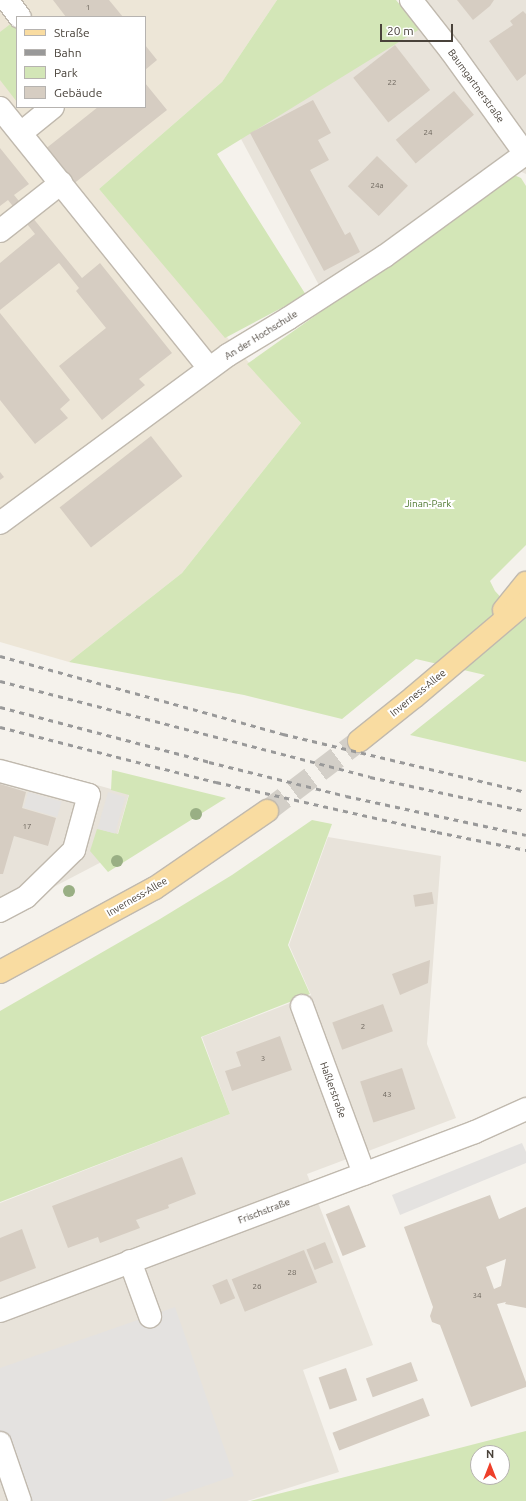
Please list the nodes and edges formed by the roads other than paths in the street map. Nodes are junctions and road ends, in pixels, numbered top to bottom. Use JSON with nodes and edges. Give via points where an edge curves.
{"nodes":[{"id":1,"x":6,"y":0,"type":"edge"},
{"id":2,"x":411,"y":0,"type":"edge"},
{"id":3,"x":19,"y":16,"type":"edge"},
{"id":4,"x":0,"y":108,"type":"edge"},
{"id":5,"x":52,"y":108,"type":"edge"},
{"id":6,"x":21,"y":133,"type":"junction"},
{"id":7,"x":526,"y":154,"type":"edge"},
{"id":8,"x":61,"y":183,"type":"junction"},
{"id":9,"x":0,"y":231,"type":"edge"},
{"id":10,"x":209,"y":368,"type":"junction"},
{"id":11,"x":0,"y":523,"type":"edge"},
{"id":12,"x":526,"y":583,"type":"edge"},
{"id":13,"x":526,"y":602,"type":"edge"},
{"id":14,"x":476,"y":645,"type":"junction"},
{"id":15,"x":359,"y":741,"type":"tunnel mouth"},
{"id":16,"x":0,"y":771,"type":"edge"},
{"id":17,"x":267,"y":811,"type":"tunnel mouth"},
{"id":18,"x":0,"y":911,"type":"edge"},
{"id":19,"x":0,"y":972,"type":"edge"},
{"id":20,"x":302,"y":1006,"type":"dead end"},
{"id":21,"x":526,"y":1109,"type":"edge"},
{"id":22,"x":364,"y":1174,"type":"junction"},
{"id":23,"x":130,"y":1261,"type":"junction"},
{"id":24,"x":0,"y":1311,"type":"edge"},
{"id":25,"x":150,"y":1316,"type":"dead end"},
{"id":26,"x":0,"y":1443,"type":"edge"},
{"id":27,"x":20,"y":1501,"type":"edge"}],
"edges":[{"from":1,"to":3,"type":"street"},
{"from":2,"to":7,"type":"street","name":"Baumgartnerstraße"},
{"from":4,"to":6,"type":"street"},
{"from":5,"to":6,"type":"street"},
{"from":6,"to":8,"type":"street"},
{"from":7,"to":10,"type":"street","name":"An der Hochschule","via":[[379,260]]},
{"from":8,"to":9,"type":"street"},
{"from":8,"to":10,"type":"street"},
{"from":10,"to":11,"type":"street","name":"An der Hochschule"},
{"from":12,"to":14,"type":"main road","name":"Inverness-Allee"},
{"from":13,"to":14,"type":"main road","name":"Inverness-Allee"},
{"from":14,"to":15,"type":"main road","name":"Inverness-Allee"},
{"from":16,"to":18,"type":"street","via":[[89,795],[74,850],[26,897]]},
{"from":17,"to":19,"type":"main road","name":"Inverness-Allee","via":[[154,888]]},
{"from":20,"to":22,"type":"street","name":"Haßlerstraße"},
{"from":21,"to":22,"type":"street","name":"Frischstraße","via":[[475,1132]]},
{"from":22,"to":23,"type":"street","name":"Frischstraße"},
{"from":23,"to":24,"type":"street","name":"Frischstraße"},
{"from":23,"to":25,"type":"street"},
{"from":26,"to":27,"type":"street"}]}
